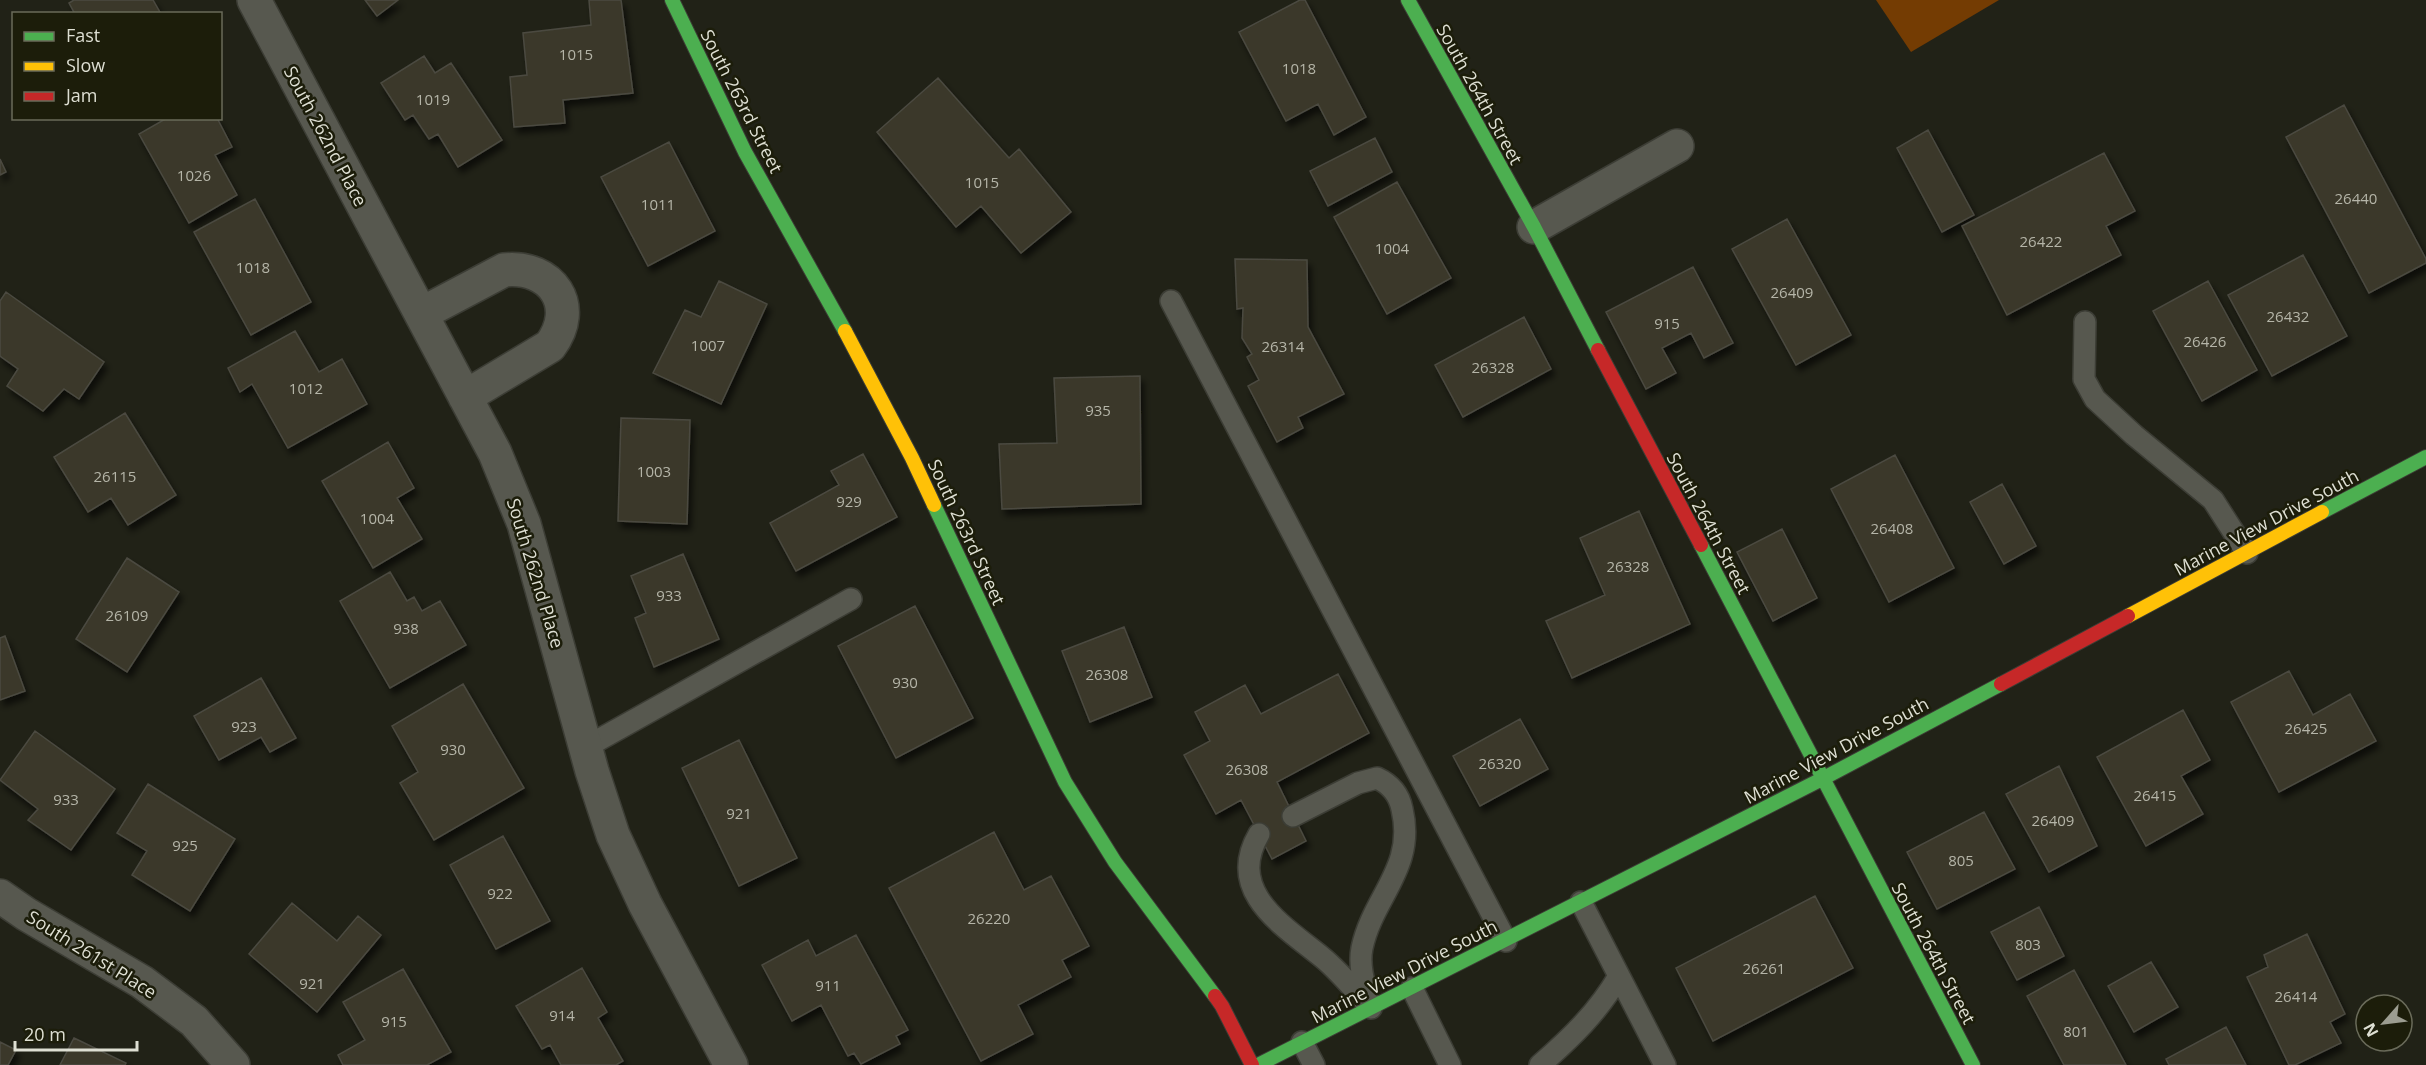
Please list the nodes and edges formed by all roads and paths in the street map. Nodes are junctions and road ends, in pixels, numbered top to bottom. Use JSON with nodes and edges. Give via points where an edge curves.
{"nodes":[{"id":1,"x":254,"y":0,"type":"edge"},
{"id":2,"x":672,"y":0,"type":"edge"},
{"id":3,"x":1408,"y":0,"type":"edge"},
{"id":4,"x":1677,"y":146,"type":"dead end"},
{"id":5,"x":1533,"y":227,"type":"junction"},
{"id":6,"x":1171,"y":301,"type":"dead end"},
{"id":7,"x":421,"y":314,"type":"junction"},
{"id":8,"x":2085,"y":322,"type":"dead end"},
{"id":9,"x":465,"y":397,"type":"junction"},
{"id":10,"x":2426,"y":457,"type":"edge"},
{"id":11,"x":2247,"y":553,"type":"junction"},
{"id":12,"x":851,"y":599,"type":"dead end"},
{"id":13,"x":586,"y":747,"type":"junction"},
{"id":14,"x":1822,"y":779,"type":"junction"},
{"id":15,"x":1293,"y":816,"type":"dead end"},
{"id":16,"x":1259,"y":834,"type":"dead end"},
{"id":17,"x":0,"y":896,"type":"edge"},
{"id":18,"x":1581,"y":902,"type":"junction"},
{"id":19,"x":1506,"y":941,"type":"junction"},
{"id":20,"x":1619,"y":976,"type":"junction"},
{"id":21,"x":1412,"y":987,"type":"junction"},
{"id":22,"x":1371,"y":1008,"type":"junction"},
{"id":23,"x":1302,"y":1042,"type":"junction"},
{"id":24,"x":233,"y":1065,"type":"edge"},
{"id":25,"x":731,"y":1065,"type":"edge"},
{"id":26,"x":1252,"y":1065,"type":"edge"},
{"id":27,"x":1258,"y":1065,"type":"edge"},
{"id":28,"x":1314,"y":1065,"type":"edge"},
{"id":29,"x":1450,"y":1065,"type":"edge"},
{"id":30,"x":1539,"y":1065,"type":"edge"},
{"id":31,"x":1665,"y":1065,"type":"edge"},
{"id":32,"x":1973,"y":1065,"type":"edge"}],
"edges":[{"from":1,"to":7,"type":"street","name":"South 262nd Place"},
{"from":2,"to":26,"type":"street","name":"South 263rd Street","via":[[745,152],[912,458],[1065,782],[1115,862],[1222,1006]]},
{"from":3,"to":5,"type":"street","name":"South 264th Street"},
{"from":4,"to":5,"type":"street"},
{"from":5,"to":14,"type":"street","name":"South 264th Street"},
{"from":6,"to":19,"type":"lane"},
{"from":7,"to":9,"type":"street","name":"South 262nd Place"},
{"from":7,"to":9,"type":"street","via":[[504,270],[535,272],[558,293],[562,321],[550,346]]},
{"from":8,"to":11,"type":"lane","via":[[2084,379],[2095,399],[2213,500]]},
{"from":9,"to":13,"type":"street","name":"South 262nd Place","via":[[495,453],[524,524]]},
{"from":10,"to":11,"type":"street","name":"Marine View Drive South"},
{"from":11,"to":14,"type":"street","name":"Marine View Drive South"},
{"from":12,"to":13,"type":"lane"},
{"from":13,"to":25,"type":"street","name":"South 262nd Place","via":[[614,835],[645,904]]},
{"from":14,"to":18,"type":"street","name":"Marine View Drive South"},
{"from":14,"to":32,"type":"street","name":"South 264th Street"},
{"from":15,"to":22,"type":"lane","via":[[1358,783],[1377,778],[1388,783],[1400,801],[1406,824],[1403,856],[1362,949],[1362,970]]},
{"from":16,"to":22,"type":"lane","via":[[1250,849],[1248,874],[1262,906],[1283,928],[1323,958]]},
{"from":17,"to":24,"type":"street","name":"South 261st Place","via":[[142,982],[194,1021]]},
{"from":18,"to":19,"type":"street","name":"Marine View Drive South"},
{"from":18,"to":20,"type":"lane"},
{"from":19,"to":21,"type":"street","name":"Marine View Drive South"},
{"from":20,"to":30,"type":"lane","via":[[1596,1011]]},
{"from":20,"to":31,"type":"lane"},
{"from":21,"to":22,"type":"street","name":"Marine View Drive South"},
{"from":21,"to":29,"type":"lane"},
{"from":22,"to":23,"type":"street","name":"Marine View Drive South"},
{"from":23,"to":27,"type":"street","name":"Marine View Drive South"},
{"from":23,"to":28,"type":"lane"}]}
